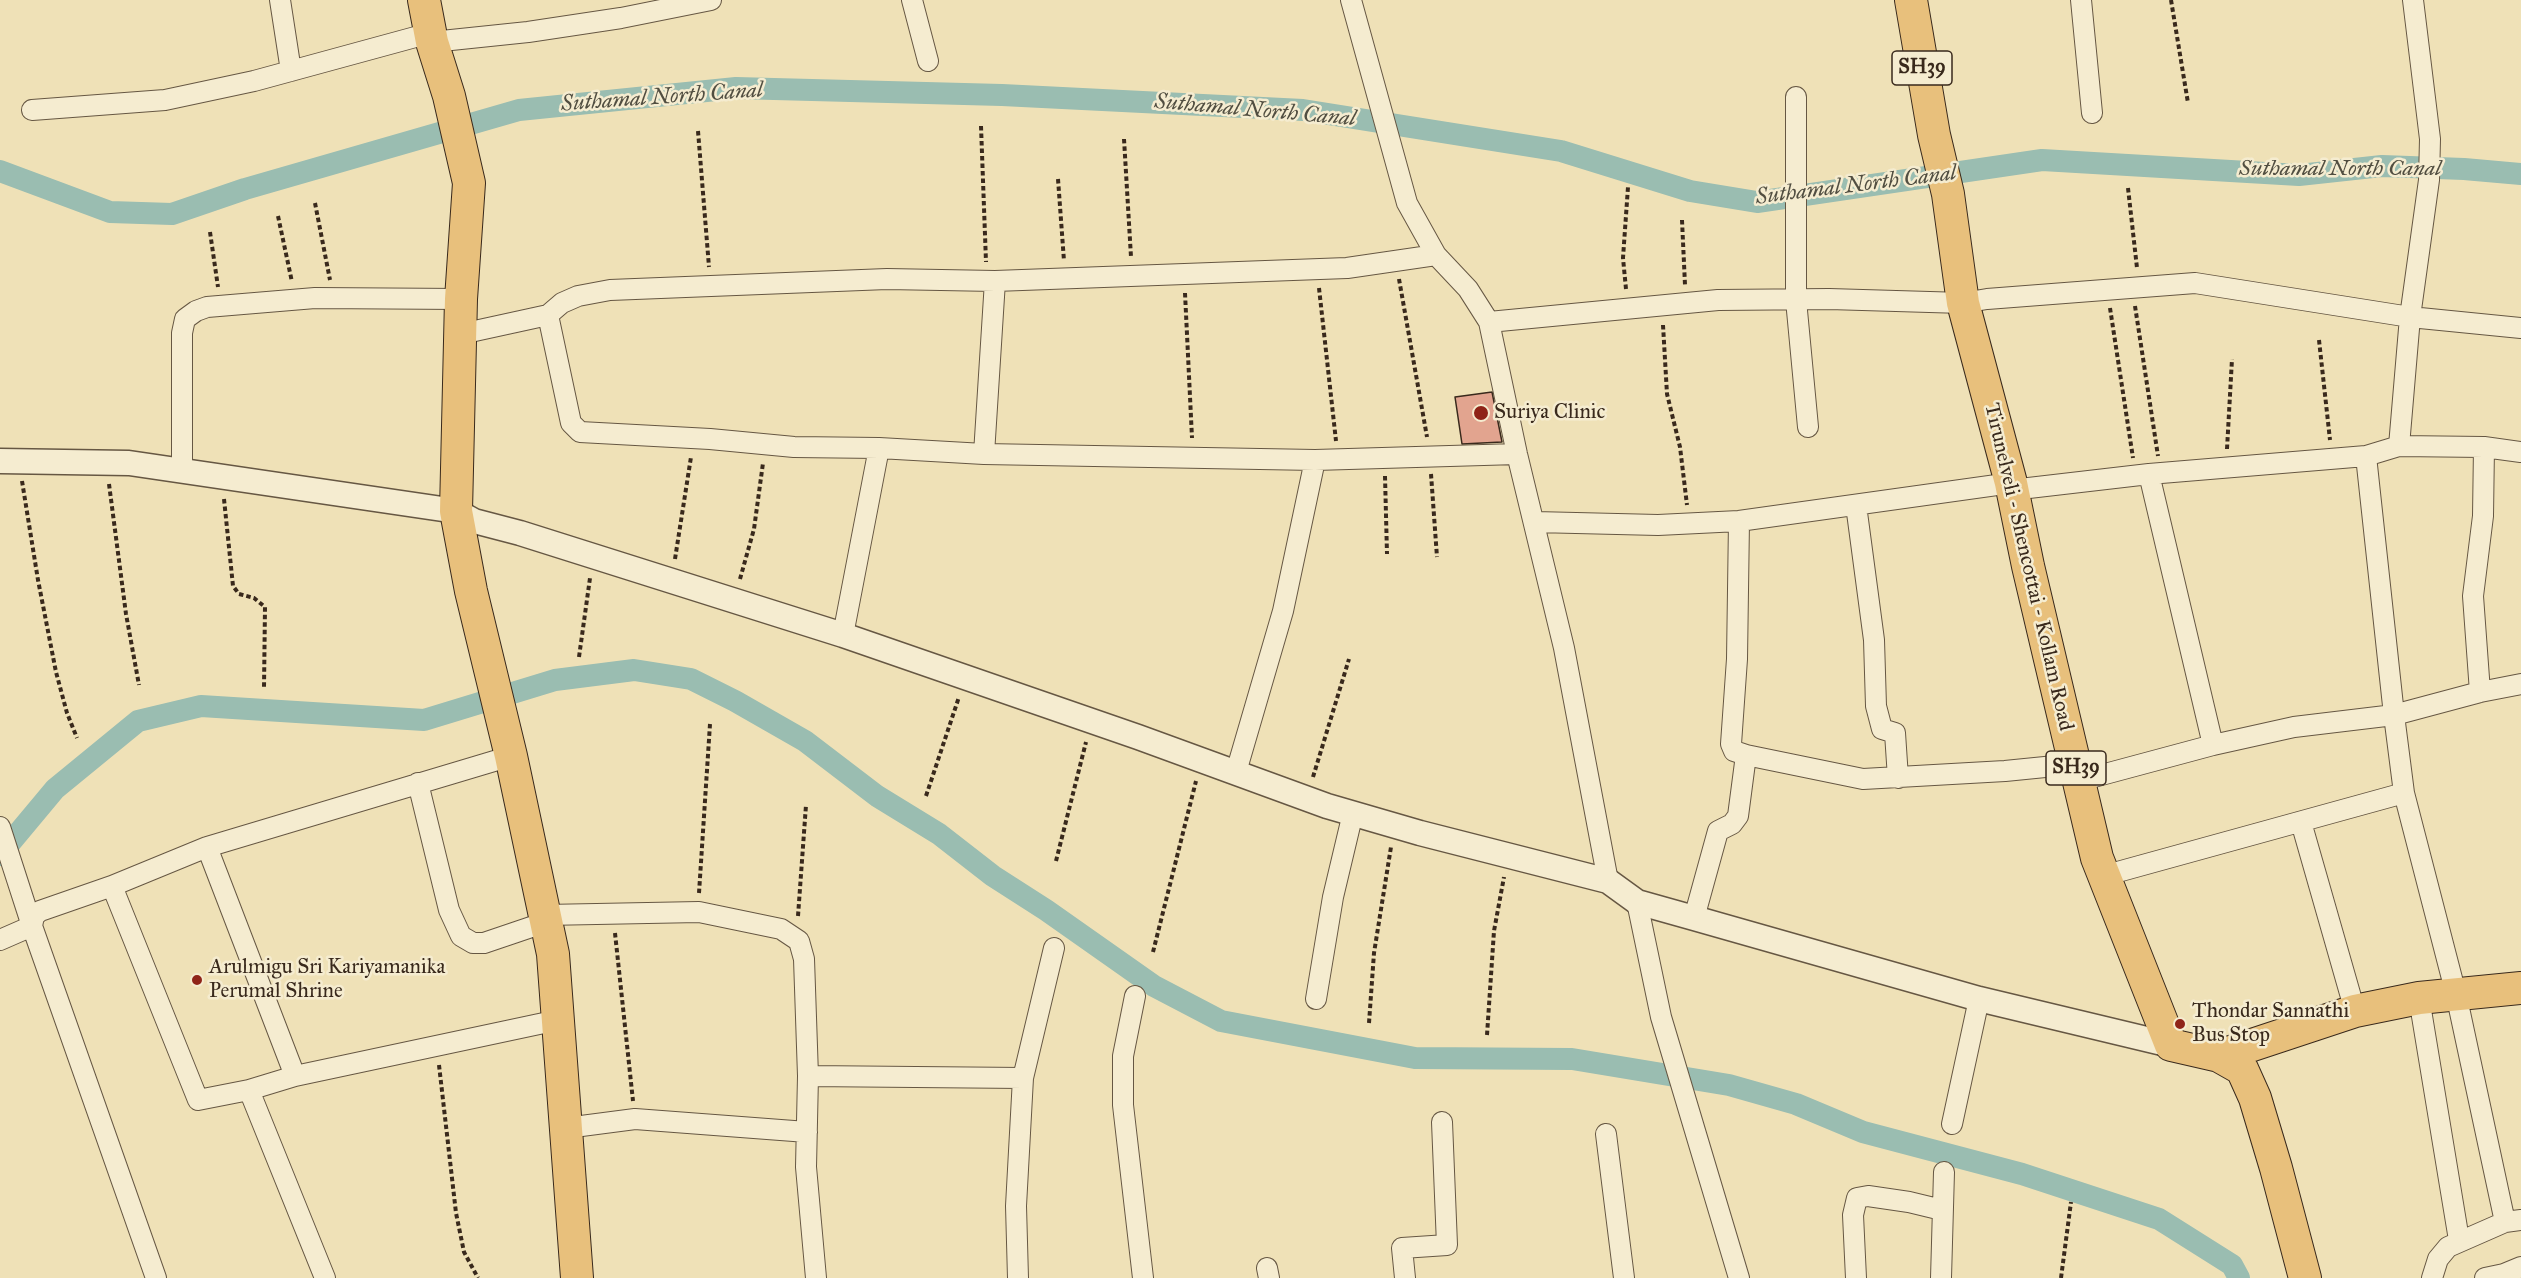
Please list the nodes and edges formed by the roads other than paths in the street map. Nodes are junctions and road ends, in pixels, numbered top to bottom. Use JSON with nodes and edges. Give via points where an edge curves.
{"nodes":[{"id":1,"x":280,"y":0,"type":"edge"},
{"id":2,"x":424,"y":0,"type":"edge"},
{"id":3,"x":711,"y":0,"type":"edge"},
{"id":4,"x":912,"y":0,"type":"edge"},
{"id":5,"x":1351,"y":0,"type":"edge"},
{"id":6,"x":1911,"y":0,"type":"edge"},
{"id":7,"x":2081,"y":0,"type":"edge"},
{"id":8,"x":2413,"y":0,"type":"edge"},
{"id":9,"x":431,"y":38,"type":"junction"},
{"id":10,"x":928,"y":61,"type":"dead end"},
{"id":11,"x":291,"y":71,"type":"junction"},
{"id":12,"x":1796,"y":97,"type":"dead end"},
{"id":13,"x":32,"y":110,"type":"dead end"},
{"id":14,"x":2092,"y":113,"type":"dead end"},
{"id":15,"x":1436,"y":255,"type":"junction"},
{"id":16,"x":991,"y":280,"type":"junction"},
{"id":17,"x":461,"y":298,"type":"junction"},
{"id":18,"x":1796,"y":300,"type":"junction"},
{"id":19,"x":1963,"y":303,"type":"junction"},
{"id":20,"x":548,"y":315,"type":"junction"},
{"id":21,"x":2410,"y":317,"type":"junction"},
{"id":22,"x":1490,"y":322,"type":"junction"},
{"id":23,"x":2521,"y":328,"type":"edge"},
{"id":24,"x":461,"y":334,"type":"junction"},
{"id":25,"x":1808,"y":427,"type":"dead end"},
{"id":26,"x":2399,"y":446,"type":"junction"},
{"id":27,"x":2484,"y":447,"type":"junction"},
{"id":28,"x":879,"y":448,"type":"junction"},
{"id":29,"x":2521,"y":452,"type":"edge"},
{"id":30,"x":984,"y":454,"type":"junction"},
{"id":31,"x":1517,"y":454,"type":"junction"},
{"id":32,"x":2366,"y":456,"type":"junction"},
{"id":33,"x":9,"y":460,"type":"edge"},
{"id":34,"x":1315,"y":460,"type":"junction"},
{"id":35,"x":182,"y":471,"type":"junction"},
{"id":36,"x":2148,"y":475,"type":"junction"},
{"id":37,"x":2011,"y":486,"type":"junction"},
{"id":38,"x":1856,"y":505,"type":"junction"},
{"id":39,"x":456,"y":511,"type":"junction"},
{"id":40,"x":1739,"y":521,"type":"junction"},
{"id":41,"x":1535,"y":522,"type":"junction"},
{"id":42,"x":843,"y":635,"type":"junction"},
{"id":43,"x":2521,"y":684,"type":"edge"},
{"id":44,"x":2480,"y":692,"type":"junction"},
{"id":45,"x":2394,"y":715,"type":"junction"},
{"id":46,"x":2213,"y":745,"type":"junction"},
{"id":47,"x":1746,"y":755,"type":"junction"},
{"id":48,"x":510,"y":756,"type":"junction"},
{"id":49,"x":1236,"y":772,"type":"junction"},
{"id":50,"x":2077,"y":772,"type":"junction"},
{"id":51,"x":1898,"y":778,"type":"junction"},
{"id":52,"x":418,"y":783,"type":"junction"},
{"id":53,"x":2404,"y":793,"type":"junction"},
{"id":54,"x":1353,"y":813,"type":"junction"},
{"id":55,"x":2301,"y":822,"type":"junction"},
{"id":56,"x":1,"y":831,"type":"edge"},
{"id":57,"x":207,"y":847,"type":"junction"},
{"id":58,"x":2103,"y":876,"type":"junction"},
{"id":59,"x":1608,"y":881,"type":"junction"},
{"id":60,"x":112,"y":886,"type":"junction"},
{"id":61,"x":1637,"y":902,"type":"junction"},
{"id":62,"x":1694,"y":918,"type":"junction"},
{"id":63,"x":545,"y":919,"type":"junction"},
{"id":64,"x":32,"y":926,"type":"junction"},
{"id":65,"x":0,"y":940,"type":"edge"},
{"id":66,"x":1054,"y":948,"type":"dead end"},
{"id":67,"x":2521,"y":988,"type":"edge"},
{"id":68,"x":2456,"y":994,"type":"junction"},
{"id":69,"x":1135,"y":996,"type":"dead end"},
{"id":70,"x":2419,"y":998,"type":"junction"},
{"id":71,"x":1316,"y":999,"type":"dead end"},
{"id":72,"x":1979,"y":999,"type":"junction"},
{"id":73,"x":2355,"y":1011,"type":"junction"},
{"id":74,"x":558,"y":1020,"type":"junction"},
{"id":75,"x":2170,"y":1045,"type":"junction"},
{"id":76,"x":2218,"y":1056,"type":"junction"},
{"id":77,"x":295,"y":1076,"type":"junction"},
{"id":78,"x":808,"y":1076,"type":"junction"},
{"id":79,"x":1023,"y":1078,"type":"junction"},
{"id":80,"x":249,"y":1090,"type":"junction"},
{"id":81,"x":1442,"y":1122,"type":"dead end"},
{"id":82,"x":1952,"y":1124,"type":"dead end"},
{"id":83,"x":566,"y":1128,"type":"junction"},
{"id":84,"x":807,"y":1132,"type":"junction"},
{"id":85,"x":1606,"y":1134,"type":"dead end"},
{"id":86,"x":1944,"y":1172,"type":"dead end"},
{"id":87,"x":1942,"y":1210,"type":"junction"},
{"id":88,"x":2513,"y":1221,"type":"edge"},
{"id":89,"x":2459,"y":1240,"type":"junction"},
{"id":90,"x":2521,"y":1267,"type":"edge"},
{"id":91,"x":156,"y":1278,"type":"edge"},
{"id":92,"x":325,"y":1278,"type":"edge"},
{"id":93,"x":577,"y":1278,"type":"edge"},
{"id":94,"x":816,"y":1278,"type":"edge"},
{"id":95,"x":1018,"y":1278,"type":"edge"},
{"id":96,"x":1143,"y":1278,"type":"edge"},
{"id":97,"x":1405,"y":1278,"type":"edge"},
{"id":98,"x":1624,"y":1278,"type":"edge"},
{"id":99,"x":1739,"y":1278,"type":"edge"},
{"id":100,"x":1856,"y":1278,"type":"edge"},
{"id":101,"x":1941,"y":1278,"type":"edge"},
{"id":102,"x":2305,"y":1278,"type":"edge"},
{"id":103,"x":2432,"y":1278,"type":"edge"},
{"id":104,"x":2485,"y":1278,"type":"edge"}],
"edges":[{"from":1,"to":11,"type":"street"},
{"from":2,"to":9,"type":"main road"},
{"from":3,"to":9,"type":"street","via":[[528,32]]},
{"from":4,"to":10,"type":"street"},
{"from":5,"to":15,"type":"street","via":[[1407,203]]},
{"from":6,"to":19,"type":"main road","name":"Tirunelveli - Shencottai - Kollam Road","number":"SH39","via":[[1948,194]]},
{"from":7,"to":14,"type":"street"},
{"from":8,"to":21,"type":"street","via":[[2430,139],[2429,180]]},
{"from":9,"to":11,"type":"street"},
{"from":9,"to":17,"type":"main road","via":[[469,183]]},
{"from":11,"to":13,"type":"street","via":[[165,100]]},
{"from":12,"to":18,"type":"street"},
{"from":15,"to":16,"type":"street","via":[[1347,268]]},
{"from":15,"to":22,"type":"street","via":[[1468,289]]},
{"from":16,"to":20,"type":"street","via":[[886,279],[610,290],[578,296]]},
{"from":16,"to":30,"type":"street"},
{"from":17,"to":24,"type":"main road"},
{"from":17,"to":35,"type":"street","via":[[333,298],[221,305],[207,307],[185,319]]},
{"from":18,"to":19,"type":"street"},
{"from":18,"to":22,"type":"street","via":[[1718,300]]},
{"from":18,"to":25,"type":"street"},
{"from":19,"to":21,"type":"street","via":[[2195,283]]},
{"from":19,"to":37,"type":"main road","name":"Tirunelveli - Shencottai - Kollam Road","number":"SH39"},
{"from":20,"to":24,"type":"street"},
{"from":20,"to":28,"type":"street","via":[[571,423],[580,432],[794,447]]},
{"from":21,"to":23,"type":"street"},
{"from":21,"to":26,"type":"street"},
{"from":22,"to":31,"type":"street"},
{"from":24,"to":39,"type":"main road"},
{"from":26,"to":27,"type":"street"},
{"from":26,"to":32,"type":"street"},
{"from":27,"to":29,"type":"street"},
{"from":27,"to":44,"type":"street","via":[[2483,516],[2473,596]]},
{"from":28,"to":30,"type":"street"},
{"from":28,"to":42,"type":"street"},
{"from":30,"to":34,"type":"street"},
{"from":31,"to":34,"type":"street"},
{"from":31,"to":41,"type":"street"},
{"from":32,"to":36,"type":"street"},
{"from":32,"to":45,"type":"street"},
{"from":33,"to":35,"type":"street","via":[[107,463]]},
{"from":34,"to":49,"type":"street","via":[[1283,611]]},
{"from":35,"to":39,"type":"street"},
{"from":36,"to":37,"type":"street","via":[[2020,489]]},
{"from":36,"to":46,"type":"street"},
{"from":37,"to":38,"type":"street"},
{"from":37,"to":50,"type":"main road","name":"Tirunelveli - Shencottai - Kollam Road","number":"SH39"},
{"from":38,"to":40,"type":"street"},
{"from":38,"to":51,"type":"street","via":[[1874,640],[1876,706],[1882,729],[1895,733]]},
{"from":39,"to":42,"type":"street","via":[[474,521]]},
{"from":39,"to":48,"type":"main road"},
{"from":40,"to":41,"type":"street"},
{"from":40,"to":47,"type":"street","via":[[1731,744],[1734,751]]},
{"from":41,"to":59,"type":"street"},
{"from":42,"to":49,"type":"street"},
{"from":43,"to":44,"type":"street"},
{"from":44,"to":45,"type":"street"},
{"from":45,"to":46,"type":"street","via":[[2294,727]]},
{"from":45,"to":53,"type":"street"},
{"from":46,"to":50,"type":"street"},
{"from":47,"to":51,"type":"street","via":[[1863,779]]},
{"from":47,"to":62,"type":"street","via":[[1738,816],[1718,831]]},
{"from":48,"to":52,"type":"street"},
{"from":48,"to":63,"type":"main road"},
{"from":49,"to":54,"type":"street"},
{"from":50,"to":51,"type":"street"},
{"from":50,"to":58,"type":"main road","name":"Tirunelveli - Shencottai - Kollam Road","number":"SH39"},
{"from":52,"to":57,"type":"street"},
{"from":52,"to":63,"type":"street","via":[[449,910],[461,936],[473,943],[484,943]]},
{"from":53,"to":55,"type":"street"},
{"from":53,"to":68,"type":"street"},
{"from":54,"to":59,"type":"street"},
{"from":54,"to":71,"type":"street","via":[[1333,897]]},
{"from":55,"to":58,"type":"street"},
{"from":55,"to":73,"type":"street"},
{"from":56,"to":64,"type":"street"},
{"from":57,"to":60,"type":"street"},
{"from":57,"to":77,"type":"street"},
{"from":58,"to":75,"type":"main road","name":"Tirunelveli - Shencottai - Kollam Road","number":"SH39"},
{"from":59,"to":61,"type":"street"},
{"from":60,"to":64,"type":"street","via":[[40,911]]},
{"from":60,"to":80,"type":"street","via":[[198,1100]]},
{"from":61,"to":62,"type":"street"},
{"from":61,"to":99,"type":"street","via":[[1661,1017]]},
{"from":62,"to":72,"type":"street"},
{"from":63,"to":74,"type":"main road","via":[[554,954]]},
{"from":63,"to":78,"type":"street","via":[[699,912],[781,929],[799,941],[804,959]]},
{"from":64,"to":65,"type":"street"},
{"from":64,"to":91,"type":"street"},
{"from":66,"to":79,"type":"street"},
{"from":67,"to":68,"type":"main road"},
{"from":68,"to":70,"type":"main road"},
{"from":68,"to":88,"type":"street"},
{"from":69,"to":96,"type":"street","via":[[1123,1056],[1123,1105]]},
{"from":70,"to":73,"type":"main road"},
{"from":70,"to":89,"type":"street"},
{"from":72,"to":75,"type":"street"},
{"from":72,"to":82,"type":"street"},
{"from":73,"to":76,"type":"main road"},
{"from":74,"to":77,"type":"street"},
{"from":74,"to":83,"type":"main road"},
{"from":75,"to":76,"type":"main road"},
{"from":76,"to":102,"type":"main road","via":[[2242,1069],[2255,1098]]},
{"from":77,"to":80,"type":"street"},
{"from":78,"to":79,"type":"street"},
{"from":78,"to":84,"type":"street"},
{"from":79,"to":95,"type":"street","via":[[1016,1206]]},
{"from":80,"to":92,"type":"street"},
{"from":81,"to":97,"type":"street","via":[[1447,1245],[1402,1248]]},
{"from":83,"to":84,"type":"street","via":[[635,1119]]},
{"from":83,"to":93,"type":"main road"},
{"from":84,"to":94,"type":"street","via":[[806,1167]]},
{"from":85,"to":98,"type":"street"},
{"from":86,"to":87,"type":"street"},
{"from":87,"to":100,"type":"street","via":[[1868,1196],[1857,1198],[1853,1215]]},
{"from":87,"to":101,"type":"street"},
{"from":88,"to":89,"type":"street"},
{"from":89,"to":103,"type":"street","via":[[2438,1259]]},
{"from":90,"to":104,"type":"street"}]}
